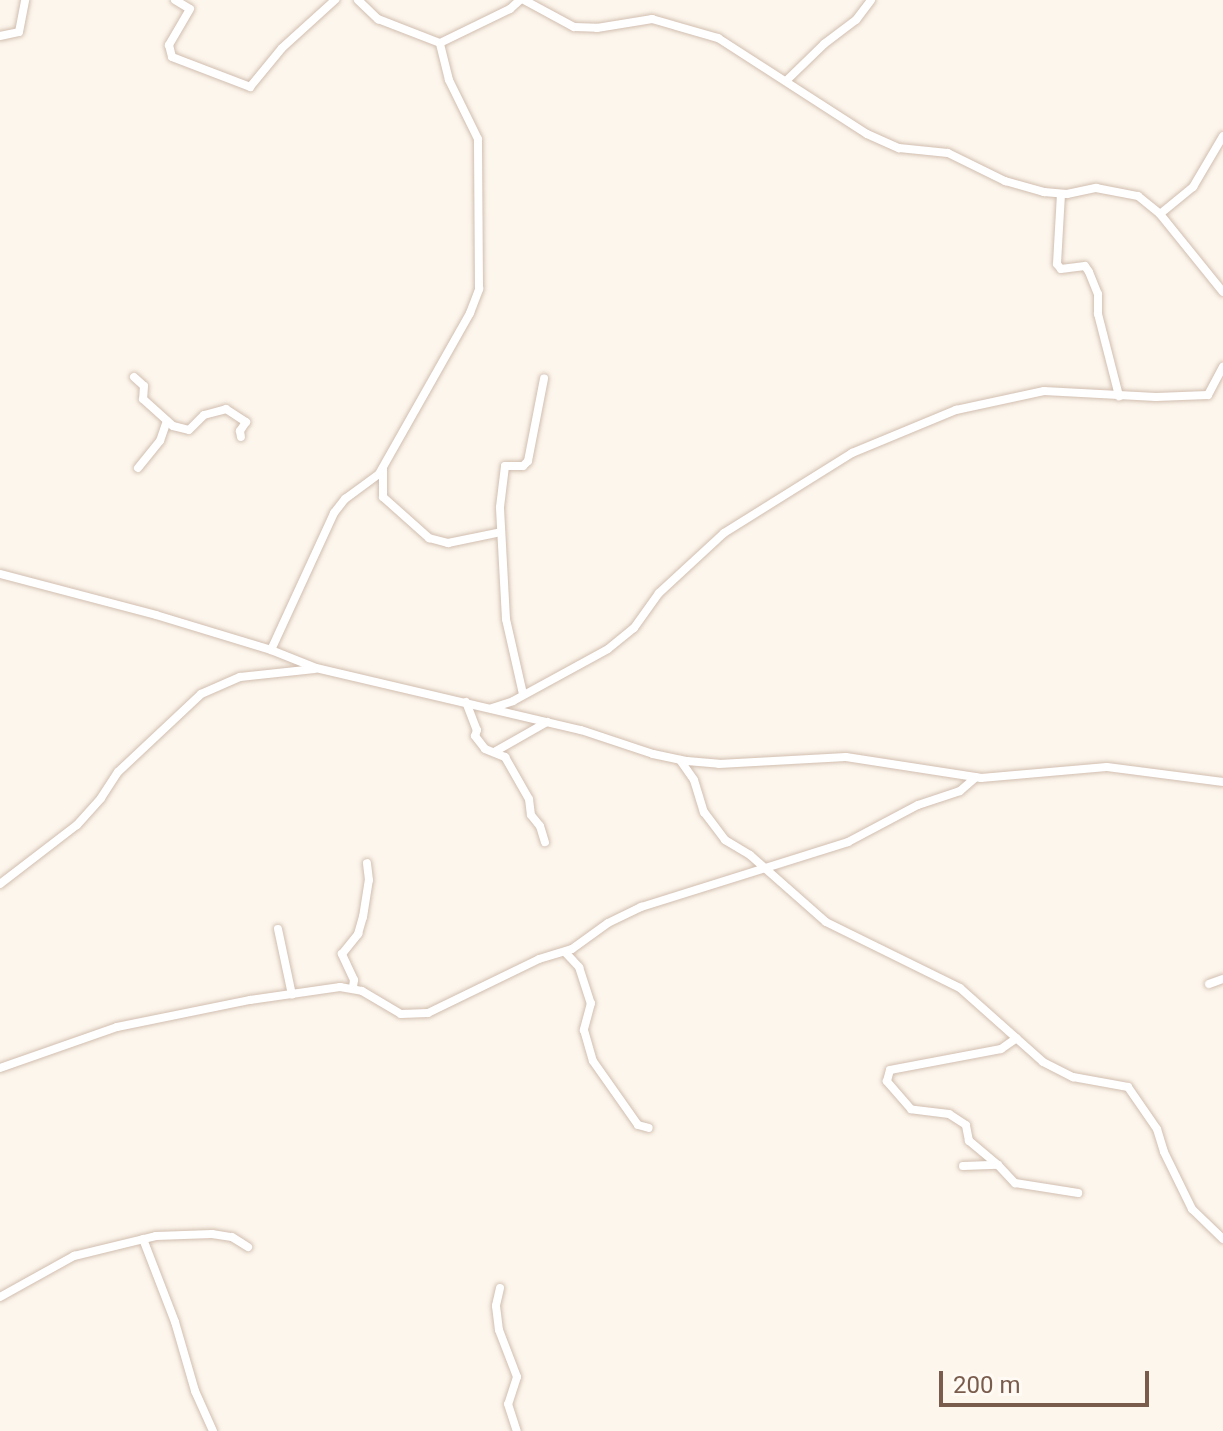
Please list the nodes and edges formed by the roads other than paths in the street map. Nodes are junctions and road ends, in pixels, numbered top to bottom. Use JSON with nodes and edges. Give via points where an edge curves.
{"nodes":[{"id":1,"x":25,"y":0,"type":"edge"},
{"id":2,"x":175,"y":0,"type":"edge"},
{"id":3,"x":335,"y":0,"type":"edge"},
{"id":4,"x":358,"y":0,"type":"edge"},
{"id":5,"x":522,"y":0,"type":"edge"},
{"id":6,"x":871,"y":0,"type":"edge"},
{"id":7,"x":0,"y":36,"type":"edge"},
{"id":8,"x":440,"y":43,"type":"junction"},
{"id":9,"x":786,"y":81,"type":"junction"},
{"id":10,"x":1223,"y":136,"type":"edge"},
{"id":11,"x":1061,"y":194,"type":"junction"},
{"id":12,"x":1160,"y":214,"type":"junction"},
{"id":13,"x":1223,"y":292,"type":"edge"},
{"id":14,"x":1223,"y":367,"type":"edge"},
{"id":15,"x":134,"y":377,"type":"dead end"},
{"id":16,"x":544,"y":379,"type":"dead end"},
{"id":17,"x":1119,"y":396,"type":"junction"},
{"id":18,"x":167,"y":421,"type":"junction"},
{"id":19,"x":241,"y":437,"type":"dead end"},
{"id":20,"x":384,"y":464,"type":"junction"},
{"id":21,"x":138,"y":468,"type":"dead end"},
{"id":22,"x":367,"y":484,"type":"junction"},
{"id":23,"x":383,"y":493,"type":"junction"},
{"id":24,"x":501,"y":532,"type":"junction"},
{"id":25,"x":0,"y":574,"type":"edge"},
{"id":26,"x":271,"y":650,"type":"junction"},
{"id":27,"x":316,"y":668,"type":"junction"},
{"id":28,"x":521,"y":696,"type":"junction"},
{"id":29,"x":466,"y":702,"type":"junction"},
{"id":30,"x":491,"y":708,"type":"junction"},
{"id":31,"x":525,"y":716,"type":"junction"},
{"id":32,"x":547,"y":722,"type":"junction"},
{"id":33,"x":496,"y":751,"type":"junction"},
{"id":34,"x":679,"y":760,"type":"junction"},
{"id":35,"x":976,"y":777,"type":"junction"},
{"id":36,"x":1223,"y":782,"type":"edge"},
{"id":37,"x":545,"y":842,"type":"dead end"},
{"id":38,"x":367,"y":863,"type":"dead end"},
{"id":39,"x":768,"y":870,"type":"junction"},
{"id":40,"x":0,"y":884,"type":"edge"},
{"id":41,"x":278,"y":929,"type":"dead end"},
{"id":42,"x":565,"y":952,"type":"junction"},
{"id":43,"x":1223,"y":979,"type":"edge"},
{"id":44,"x":1209,"y":984,"type":"dead end"},
{"id":45,"x":353,"y":987,"type":"junction"},
{"id":46,"x":292,"y":995,"type":"junction"},
{"id":47,"x":1017,"y":1038,"type":"junction"},
{"id":48,"x":0,"y":1068,"type":"edge"},
{"id":49,"x":649,"y":1128,"type":"dead end"},
{"id":50,"x":998,"y":1165,"type":"junction"},
{"id":51,"x":963,"y":1166,"type":"dead end"},
{"id":52,"x":1078,"y":1193,"type":"dead end"},
{"id":53,"x":143,"y":1239,"type":"junction"},
{"id":54,"x":1223,"y":1239,"type":"edge"},
{"id":55,"x":248,"y":1247,"type":"dead end"},
{"id":56,"x":500,"y":1288,"type":"dead end"},
{"id":57,"x":0,"y":1297,"type":"edge"},
{"id":58,"x":213,"y":1431,"type":"edge"},
{"id":59,"x":517,"y":1431,"type":"edge"}],
"edges":[{"from":1,"to":7,"type":"street","via":[[19,32]]},
{"from":2,"to":3,"type":"street","via":[[190,9],[169,45],[172,57],[250,87],[282,48]]},
{"from":4,"to":8,"type":"street","via":[[378,19]]},
{"from":5,"to":8,"type":"street"},
{"from":5,"to":9,"type":"street","via":[[574,27],[642,19],[685,26],[718,38]]},
{"from":6,"to":9,"type":"street","via":[[856,20]]},
{"from":8,"to":20,"type":"street","via":[[449,80],[478,139],[479,289]]},
{"from":9,"to":11,"type":"street","via":[[879,140],[904,149],[948,153],[1005,181]]},
{"from":10,"to":12,"type":"street","via":[[1193,187]]},
{"from":11,"to":12,"type":"street","via":[[1096,188],[1122,192],[1143,199]]},
{"from":11,"to":17,"type":"street","via":[[1057,264],[1061,269],[1085,266],[1089,272]]},
{"from":12,"to":13,"type":"street"},
{"from":14,"to":17,"type":"street","via":[[1208,395]]},
{"from":15,"to":18,"type":"street","via":[[144,386],[143,399]]},
{"from":16,"to":24,"type":"street","via":[[527,464],[505,466]]},
{"from":17,"to":28,"type":"street","via":[[1044,391],[956,410],[842,458],[714,541],[654,597],[627,635]]},
{"from":18,"to":19,"type":"street","via":[[189,430],[204,415],[226,409],[246,422]]},
{"from":18,"to":21,"type":"street","via":[[160,441]]},
{"from":20,"to":22,"type":"street"},
{"from":20,"to":23,"type":"street"},
{"from":22,"to":23,"type":"street"},
{"from":22,"to":26,"type":"street","via":[[334,513]]},
{"from":23,"to":24,"type":"street","via":[[438,541]]},
{"from":24,"to":28,"type":"street","via":[[506,619]]},
{"from":25,"to":26,"type":"street"},
{"from":26,"to":27,"type":"street"},
{"from":27,"to":29,"type":"street"},
{"from":27,"to":40,"type":"street","via":[[240,677],[201,694],[118,772],[77,825]]},
{"from":28,"to":30,"type":"street"},
{"from":28,"to":31,"type":"street"},
{"from":29,"to":30,"type":"street"},
{"from":29,"to":33,"type":"street","via":[[481,746]]},
{"from":30,"to":31,"type":"street"},
{"from":31,"to":32,"type":"street"},
{"from":32,"to":33,"type":"street"},
{"from":32,"to":34,"type":"street"},
{"from":33,"to":37,"type":"street","via":[[505,757],[529,799]]},
{"from":34,"to":35,"type":"street","via":[[719,764],[846,757]]},
{"from":34,"to":39,"type":"street","via":[[694,780],[704,812],[725,840]]},
{"from":35,"to":36,"type":"street","via":[[1099,767]]},
{"from":35,"to":39,"type":"street","via":[[960,791],[922,803],[859,837]]},
{"from":38,"to":45,"type":"street","via":[[363,917],[358,934],[342,954]]},
{"from":39,"to":42,"type":"street","via":[[641,907]]},
{"from":39,"to":47,"type":"street","via":[[826,922],[960,988]]},
{"from":41,"to":46,"type":"street"},
{"from":42,"to":45,"type":"street","via":[[420,1016],[395,1012]]},
{"from":42,"to":49,"type":"street","via":[[579,967],[591,1003],[584,1030],[593,1061],[638,1125]]},
{"from":43,"to":44,"type":"street"},
{"from":45,"to":46,"type":"street"},
{"from":46,"to":48,"type":"street","via":[[117,1027]]},
{"from":47,"to":50,"type":"street","via":[[1001,1049],[890,1070],[887,1081],[911,1109],[949,1114],[966,1125],[969,1141]]},
{"from":47,"to":54,"type":"street","via":[[1063,1073],[1128,1087],[1157,1129],[1192,1209]]},
{"from":50,"to":51,"type":"street"},
{"from":50,"to":52,"type":"street","via":[[1015,1183]]},
{"from":53,"to":55,"type":"street","via":[[212,1234]]},
{"from":53,"to":57,"type":"street","via":[[64,1261]]},
{"from":53,"to":58,"type":"street"},
{"from":56,"to":59,"type":"street","via":[[499,1330],[517,1377],[508,1404]]}]}
